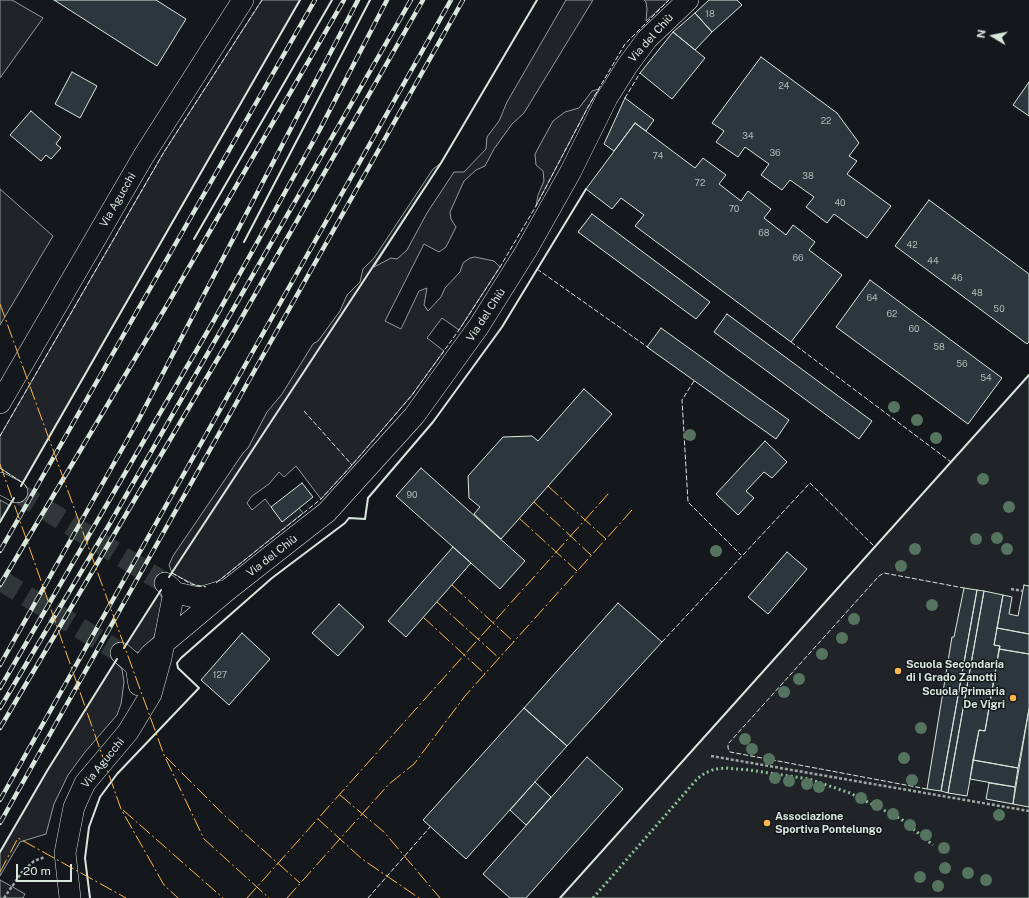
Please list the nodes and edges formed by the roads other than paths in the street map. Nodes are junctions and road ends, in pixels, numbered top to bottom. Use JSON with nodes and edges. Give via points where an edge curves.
{"nodes":[{"id":1,"x":243,"y":0,"type":"edge"},
{"id":2,"x":688,"y":0,"type":"edge"},
{"id":3,"x":0,"y":403,"type":"edge"},
{"id":4,"x":169,"y":588,"type":"joint"},
{"id":5,"x":230,"y":588,"type":"junction"},
{"id":6,"x":165,"y":644,"type":"junction"},
{"id":7,"x":121,"y":653,"type":"tunnel mouth"},
{"id":8,"x":138,"y":674,"type":"junction"},
{"id":9,"x":134,"y":723,"type":"junction"},
{"id":10,"x":70,"y":898,"type":"edge"}],
"edges":[{"from":1,"to":3,"type":"street","name":"Via Agucchi","via":[[143,157]]},
{"from":2,"to":5,"type":"street","name":"Via del Chiù","via":[[647,39],[627,66],[607,98],[522,258],[471,337],[414,416],[327,512]]},
{"from":4,"to":5,"type":"street","name":"Via del Chiù","via":[[199,598]]},
{"from":4,"to":6,"type":"street","name":"Via Agucchi"},
{"from":5,"to":6,"type":"street","name":"Via del Chiù"},
{"from":6,"to":8,"type":"street","via":[[146,659]]},
{"from":6,"to":9,"type":"street","name":"Via Agucchi","via":[[155,683]]},
{"from":7,"to":8,"type":"street","via":[[132,661]]},
{"from":8,"to":9,"type":"street","name":"Via Agucchi","via":[[139,687]]},
{"from":9,"to":10,"type":"street","name":"Via Agucchi","via":[[94,771],[78,796],[70,822],[65,854]]}]}
